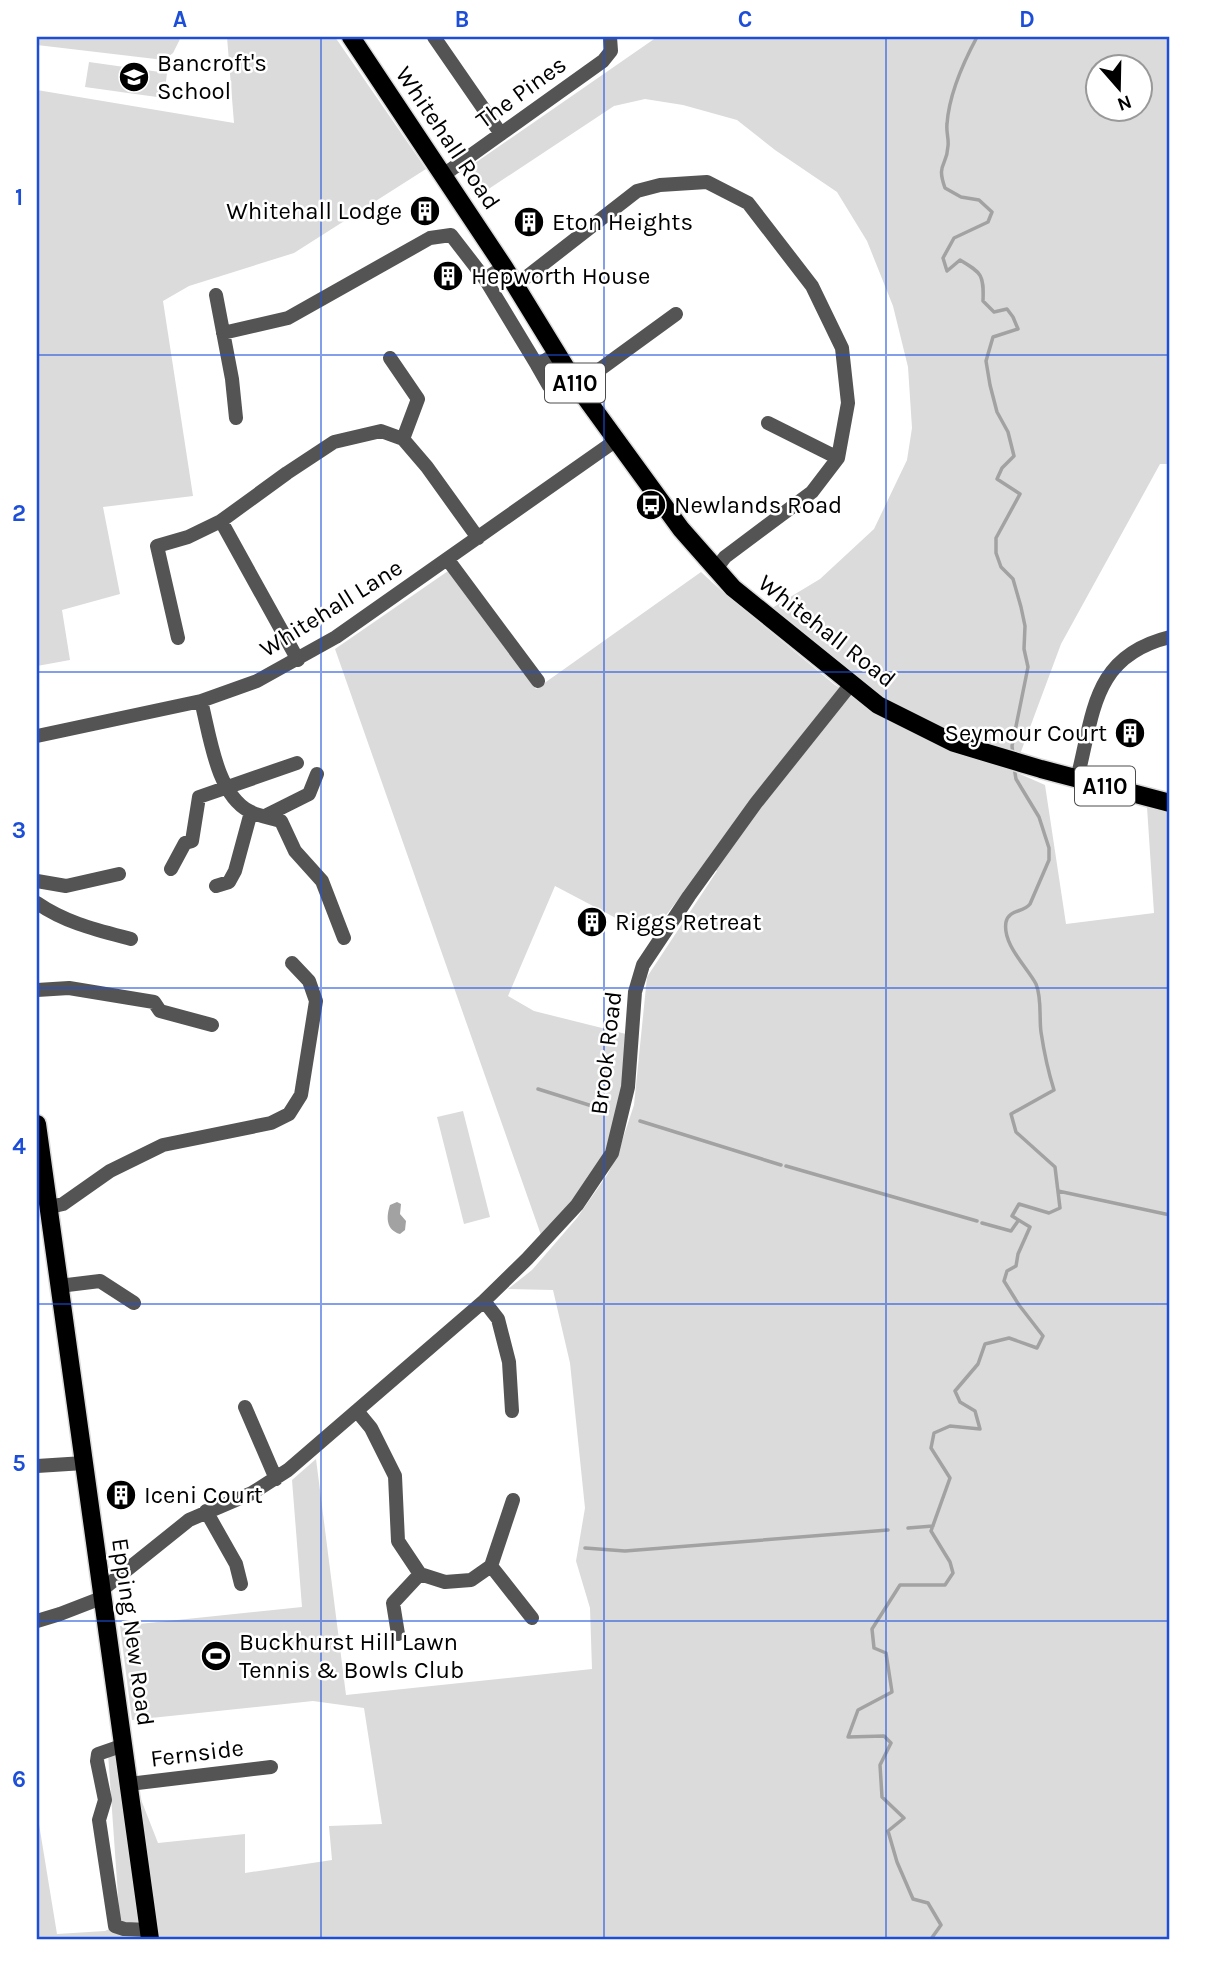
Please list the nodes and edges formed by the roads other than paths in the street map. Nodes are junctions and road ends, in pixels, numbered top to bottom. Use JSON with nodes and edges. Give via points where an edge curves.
{"nodes":[{"id":1,"x":351,"y":37,"type":"edge"},
{"id":2,"x":434,"y":37,"type":"edge"},
{"id":3,"x":610,"y":37,"type":"edge"},
{"id":4,"x":501,"y":134,"type":"junction"},
{"id":5,"x":442,"y":176,"type":"junction"},
{"id":6,"x":504,"y":267,"type":"junction"},
{"id":7,"x":485,"y":279,"type":"junction"},
{"id":8,"x":514,"y":286,"type":"junction"},
{"id":9,"x":216,"y":295,"type":"dead end"},
{"id":10,"x":676,"y":314,"type":"dead end"},
{"id":11,"x":223,"y":333,"type":"junction"},
{"id":12,"x":556,"y":354,"type":"junction"},
{"id":13,"x":390,"y":358,"type":"dead end"},
{"id":14,"x":537,"y":365,"type":"junction"},
{"id":15,"x":549,"y":386,"type":"dead end"},
{"id":16,"x":577,"y":387,"type":"junction"},
{"id":17,"x":236,"y":418,"type":"dead end"},
{"id":18,"x":768,"y":423,"type":"dead end"},
{"id":19,"x":403,"y":439,"type":"junction"},
{"id":20,"x":615,"y":441,"type":"junction"},
{"id":21,"x":838,"y":458,"type":"junction"},
{"id":22,"x":221,"y":521,"type":"junction"},
{"id":23,"x":478,"y":538,"type":"junction"},
{"id":24,"x":448,"y":560,"type":"junction"},
{"id":25,"x":715,"y":570,"type":"junction"},
{"id":26,"x":1170,"y":637,"type":"edge"},
{"id":27,"x":178,"y":638,"type":"dead end"},
{"id":28,"x":298,"y":660,"type":"junction"},
{"id":29,"x":537,"y":681,"type":"dead end"},
{"id":30,"x":851,"y":684,"type":"junction"},
{"id":31,"x":201,"y":701,"type":"junction"},
{"id":32,"x":37,"y":736,"type":"edge"},
{"id":33,"x":298,"y":763,"type":"dead end"},
{"id":34,"x":317,"y":774,"type":"dead end"},
{"id":35,"x":1077,"y":779,"type":"junction"},
{"id":36,"x":227,"y":786,"type":"junction"},
{"id":37,"x":1170,"y":803,"type":"edge"},
{"id":38,"x":258,"y":814,"type":"junction"},
{"id":39,"x":171,"y":869,"type":"dead end"},
{"id":40,"x":119,"y":874,"type":"dead end"},
{"id":41,"x":37,"y":881,"type":"edge"},
{"id":42,"x":216,"y":886,"type":"dead end"},
{"id":43,"x":37,"y":903,"type":"edge"},
{"id":44,"x":344,"y":938,"type":"dead end"},
{"id":45,"x":131,"y":939,"type":"dead end"},
{"id":46,"x":292,"y":963,"type":"dead end"},
{"id":47,"x":37,"y":990,"type":"edge"},
{"id":48,"x":212,"y":1025,"type":"dead end"},
{"id":49,"x":37,"y":1124,"type":"edge"},
{"id":50,"x":50,"y":1207,"type":"junction"},
{"id":51,"x":60,"y":1286,"type":"junction"},
{"id":52,"x":484,"y":1301,"type":"junction"},
{"id":53,"x":134,"y":1303,"type":"dead end"},
{"id":54,"x":244,"y":1407,"type":"dead end"},
{"id":55,"x":357,"y":1411,"type":"junction"},
{"id":56,"x":512,"y":1411,"type":"dead end"},
{"id":57,"x":37,"y":1451,"type":"edge"},
{"id":58,"x":84,"y":1463,"type":"junction"},
{"id":59,"x":37,"y":1466,"type":"edge"},
{"id":60,"x":276,"y":1479,"type":"junction"},
{"id":61,"x":513,"y":1500,"type":"dead end"},
{"id":62,"x":206,"y":1511,"type":"junction"},
{"id":63,"x":491,"y":1566,"type":"junction"},
{"id":64,"x":420,"y":1574,"type":"junction"},
{"id":65,"x":241,"y":1584,"type":"dead end"},
{"id":66,"x":103,"y":1593,"type":"junction"},
{"id":67,"x":532,"y":1618,"type":"dead end"},
{"id":68,"x":37,"y":1620,"type":"edge"},
{"id":69,"x":398,"y":1634,"type":"dead end"},
{"id":70,"x":124,"y":1745,"type":"junction"},
{"id":71,"x":271,"y":1767,"type":"dead end"},
{"id":72,"x":129,"y":1784,"type":"junction"},
{"id":73,"x":150,"y":1935,"type":"edge"}],
"edges":[{"from":1,"to":5,"type":"main road","name":"Whitehall Road","number":"A110"},
{"from":2,"to":4,"type":"street"},
{"from":3,"to":4,"type":"street","name":"The Pines","via":[[611,51],[603,61]]},
{"from":4,"to":5,"type":"street","name":"The Pines"},
{"from":5,"to":6,"type":"main road","name":"Whitehall Road","number":"A110"},
{"from":6,"to":7,"type":"street"},
{"from":6,"to":8,"type":"main road","name":"Whitehall Road","number":"A110"},
{"from":7,"to":11,"type":"street","name":"Whitehall Road","via":[[451,235],[430,238],[288,318]]},
{"from":7,"to":14,"type":"street","name":"Whitehall Road"},
{"from":8,"to":12,"type":"main road","name":"Whitehall Road","number":"A110"},
{"from":8,"to":21,"type":"street","via":[[637,191],[707,182],[748,203],[812,286],[842,348],[848,403]]},
{"from":9,"to":11,"type":"street"},
{"from":10,"to":16,"type":"street"},
{"from":11,"to":17,"type":"street"},
{"from":12,"to":14,"type":"street"},
{"from":12,"to":16,"type":"main road","name":"Whitehall Road","number":"A110"},
{"from":13,"to":19,"type":"street","via":[[418,400]]},
{"from":14,"to":15,"type":"street","name":"Whitehall Road"},
{"from":16,"to":20,"type":"main road","name":"Whitehall Road","number":"A110"},
{"from":18,"to":21,"type":"street"},
{"from":19,"to":22,"type":"street","via":[[381,431],[334,442]]},
{"from":19,"to":23,"type":"street"},
{"from":20,"to":23,"type":"street","name":"Whitehall Lane"},
{"from":20,"to":25,"type":"main road","name":"Whitehall Road","number":"A110"},
{"from":21,"to":25,"type":"street","via":[[812,492],[724,557]]},
{"from":22,"to":27,"type":"street","via":[[157,546]]},
{"from":22,"to":28,"type":"street"},
{"from":23,"to":24,"type":"street","name":"Whitehall Lane"},
{"from":24,"to":28,"type":"street","name":"Whitehall Lane"},
{"from":24,"to":29,"type":"street"},
{"from":25,"to":30,"type":"main road","name":"Whitehall Road","number":"A110"},
{"from":26,"to":35,"type":"street","via":[[1138,648],[1108,675],[1099,691]]},
{"from":28,"to":31,"type":"street","name":"Whitehall Lane"},
{"from":30,"to":35,"type":"main road","name":"Whitehall Road","number":"A110","via":[[878,705],[954,743]]},
{"from":30,"to":52,"type":"street","name":"Brook Road","via":[[757,803],[643,965],[635,992],[628,1087],[612,1153],[577,1205]]},
{"from":31,"to":32,"type":"street","name":"Whitehall Lane"},
{"from":31,"to":36,"type":"street"},
{"from":33,"to":36,"type":"street"},
{"from":34,"to":38,"type":"street","via":[[309,794]]},
{"from":35,"to":37,"type":"main road","name":"Whitehall Road","number":"A110"},
{"from":36,"to":38,"type":"street","via":[[237,802]]},
{"from":36,"to":39,"type":"street","via":[[199,797],[192,841],[185,843]]},
{"from":38,"to":42,"type":"street","via":[[229,883]]},
{"from":38,"to":44,"type":"street","via":[[281,821],[295,851],[322,881]]},
{"from":40,"to":41,"type":"street","via":[[66,886]]},
{"from":43,"to":45,"type":"street","via":[[56,916]]},
{"from":46,"to":50,"type":"street","via":[[309,981],[316,1001],[301,1095],[289,1114],[271,1123],[163,1145],[110,1171],[63,1204]]},
{"from":47,"to":48,"type":"street","via":[[69,988],[154,1002],[160,1012]]},
{"from":49,"to":50,"type":"main road","name":"Epping New Road"},
{"from":50,"to":51,"type":"main road","name":"Epping New Road"},
{"from":51,"to":53,"type":"street","via":[[100,1281]]},
{"from":51,"to":58,"type":"main road","name":"Epping New Road"},
{"from":52,"to":55,"type":"street","name":"Brook Road"},
{"from":52,"to":56,"type":"street","via":[[498,1319],[509,1362]]},
{"from":54,"to":60,"type":"street"},
{"from":55,"to":60,"type":"street","name":"Brook Road"},
{"from":55,"to":64,"type":"street","via":[[371,1427],[395,1476],[398,1541]]},
{"from":57,"to":59,"type":"street"},
{"from":58,"to":59,"type":"street"},
{"from":58,"to":66,"type":"main road","name":"Epping New Road"},
{"from":60,"to":62,"type":"street","name":"Brook Road"},
{"from":61,"to":63,"type":"street"},
{"from":62,"to":65,"type":"street","via":[[236,1564]]},
{"from":62,"to":66,"type":"street","name":"Brook Road","via":[[189,1520]]},
{"from":63,"to":64,"type":"street","via":[[471,1580],[445,1582]]},
{"from":63,"to":67,"type":"street"},
{"from":64,"to":69,"type":"street","via":[[393,1603]]},
{"from":66,"to":68,"type":"street","name":"Brook Road"},
{"from":66,"to":70,"type":"main road","name":"Epping New Road"},
{"from":70,"to":72,"type":"main road","name":"Epping New Road"},
{"from":70,"to":73,"type":"street","via":[[98,1754],[105,1800],[99,1820],[115,1926]]},
{"from":71,"to":72,"type":"street","name":"Fernside"},
{"from":72,"to":73,"type":"main road","name":"Epping New Road"}]}
